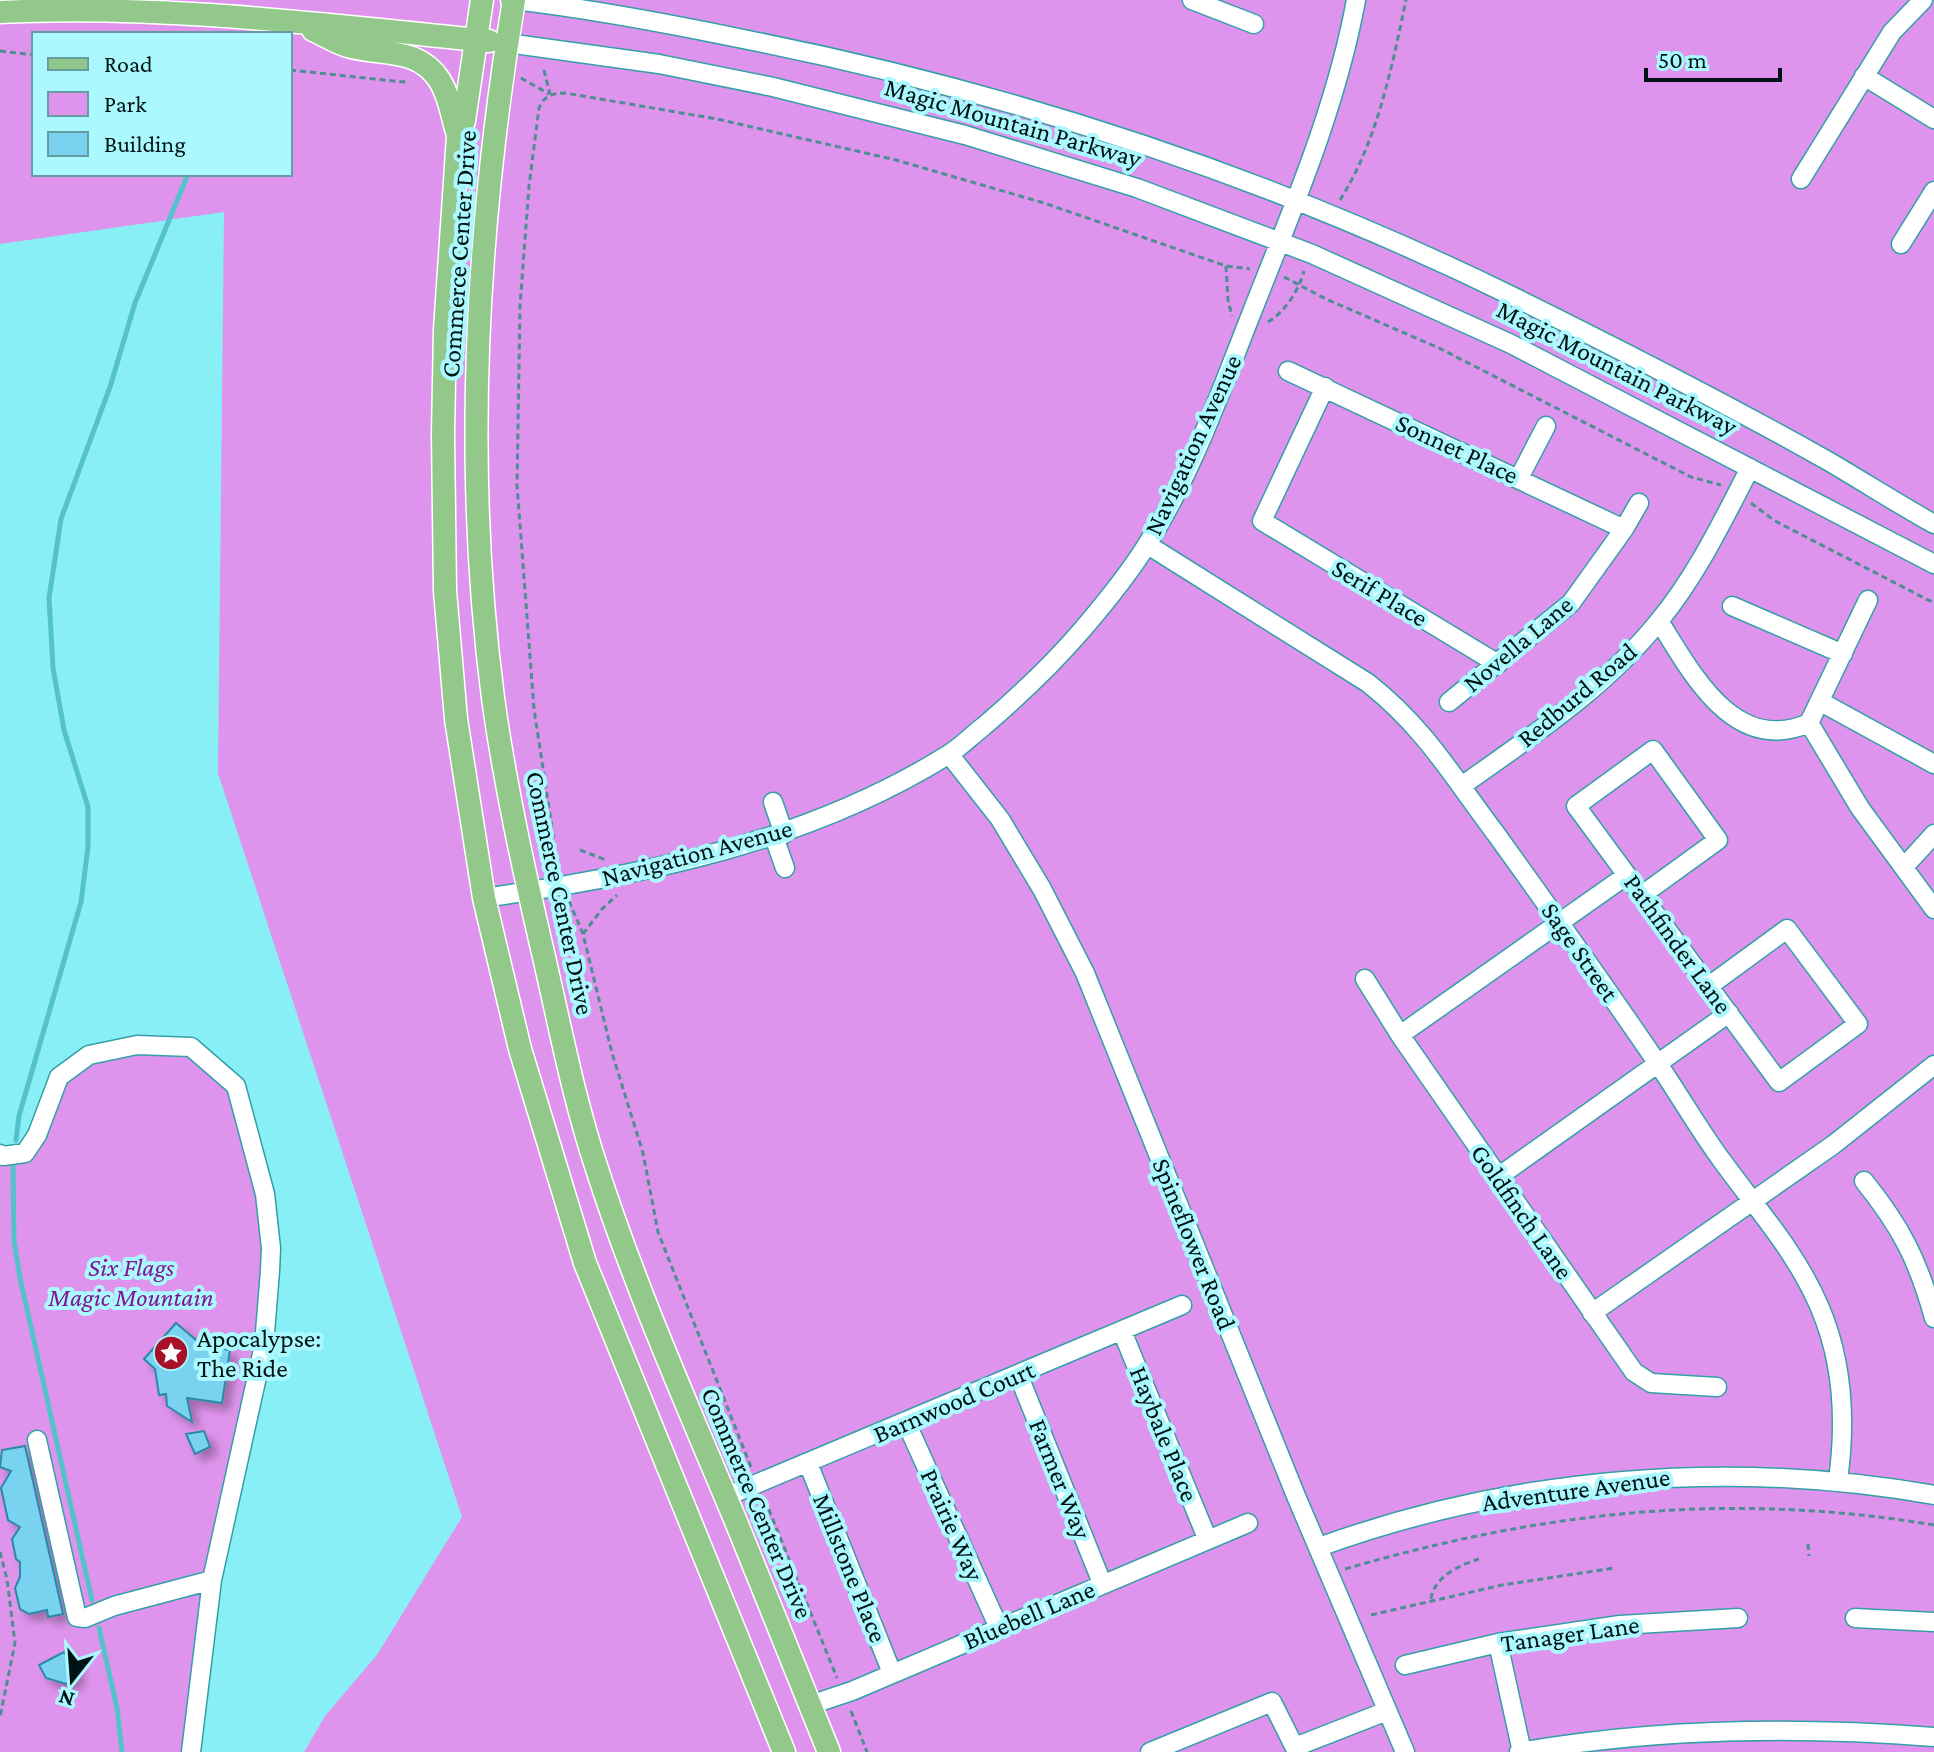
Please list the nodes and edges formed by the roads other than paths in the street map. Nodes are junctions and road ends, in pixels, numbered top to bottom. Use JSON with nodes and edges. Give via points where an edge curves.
{"nodes":[{"id":1,"x":482,"y":0,"type":"edge"},
{"id":2,"x":513,"y":0,"type":"edge"},
{"id":3,"x":1356,"y":0,"type":"edge"},
{"id":4,"x":1923,"y":0,"type":"edge"},
{"id":5,"x":1195,"y":1,"type":"edge"},
{"id":6,"x":0,"y":12,"type":"edge"},
{"id":7,"x":300,"y":24,"type":"junction"},
{"id":8,"x":1254,"y":24,"type":"dead end"},
{"id":9,"x":476,"y":40,"type":"junction"},
{"id":10,"x":507,"y":43,"type":"junction"},
{"id":11,"x":1864,"y":76,"type":"junction"},
{"id":12,"x":1934,"y":119,"type":"edge"},
{"id":13,"x":458,"y":136,"type":"junction"},
{"id":14,"x":1801,"y":179,"type":"dead end"},
{"id":15,"x":1934,"y":191,"type":"edge"},
{"id":16,"x":1296,"y":201,"type":"junction"},
{"id":17,"x":1280,"y":241,"type":"junction"},
{"id":18,"x":1901,"y":244,"type":"dead end"},
{"id":19,"x":1288,"y":371,"type":"dead end"},
{"id":20,"x":1325,"y":387,"type":"junction"},
{"id":21,"x":1546,"y":426,"type":"dead end"},
{"id":22,"x":1750,"y":468,"type":"junction"},
{"id":23,"x":1519,"y":478,"type":"junction"},
{"id":24,"x":1639,"y":503,"type":"dead end"},
{"id":25,"x":1934,"y":524,"type":"edge"},
{"id":26,"x":1624,"y":529,"type":"junction"},
{"id":27,"x":1148,"y":545,"type":"junction"},
{"id":28,"x":1934,"y":564,"type":"edge"},
{"id":29,"x":1868,"y":600,"type":"dead end"},
{"id":30,"x":1732,"y":606,"type":"dead end"},
{"id":31,"x":1659,"y":621,"type":"junction"},
{"id":32,"x":1843,"y":654,"type":"junction"},
{"id":33,"x":1498,"y":664,"type":"junction"},
{"id":34,"x":1449,"y":702,"type":"dead end"},
{"id":35,"x":1821,"y":702,"type":"junction"},
{"id":36,"x":1809,"y":723,"type":"junction"},
{"id":37,"x":949,"y":754,"type":"junction"},
{"id":38,"x":1934,"y":764,"type":"edge"},
{"id":39,"x":1463,"y":785,"type":"junction"},
{"id":40,"x":773,"y":802,"type":"dead end"},
{"id":41,"x":1934,"y":834,"type":"edge"},
{"id":42,"x":779,"y":835,"type":"junction"},
{"id":43,"x":1904,"y":867,"type":"junction"},
{"id":44,"x":785,"y":868,"type":"dead end"},
{"id":45,"x":1627,"y":875,"type":"junction"},
{"id":46,"x":529,"y":891,"type":"junction"},
{"id":47,"x":1642,"y":895,"type":"junction"},
{"id":48,"x":484,"y":898,"type":"junction"},
{"id":49,"x":1934,"y":909,"type":"edge"},
{"id":50,"x":1559,"y":922,"type":"junction"},
{"id":51,"x":1365,"y":979,"type":"dead end"},
{"id":52,"x":1709,"y":986,"type":"junction"},
{"id":53,"x":1729,"y":1013,"type":"junction"},
{"id":54,"x":1400,"y":1035,"type":"junction"},
{"id":55,"x":1658,"y":1064,"type":"junction"},
{"id":56,"x":1934,"y":1065,"type":"edge"},
{"id":57,"x":0,"y":1154,"type":"edge"},
{"id":58,"x":1498,"y":1177,"type":"junction"},
{"id":59,"x":1864,"y":1181,"type":"dead end"},
{"id":60,"x":1755,"y":1201,"type":"junction"},
{"id":61,"x":1928,"y":1271,"type":"edge"},
{"id":62,"x":1182,"y":1305,"type":"dead end"},
{"id":63,"x":1592,"y":1313,"type":"junction"},
{"id":64,"x":1934,"y":1318,"type":"edge"},
{"id":65,"x":1122,"y":1331,"type":"junction"},
{"id":66,"x":1018,"y":1374,"type":"junction"},
{"id":67,"x":1717,"y":1387,"type":"dead end"},
{"id":68,"x":906,"y":1422,"type":"junction"},
{"id":69,"x":37,"y":1440,"type":"dead end"},
{"id":70,"x":808,"y":1463,"type":"junction"},
{"id":71,"x":1838,"y":1480,"type":"junction"},
{"id":72,"x":1934,"y":1495,"type":"edge"},
{"id":73,"x":725,"y":1497,"type":"junction"},
{"id":74,"x":1248,"y":1523,"type":"dead end"},
{"id":75,"x":1207,"y":1538,"type":"junction"},
{"id":76,"x":1319,"y":1547,"type":"junction"},
{"id":77,"x":212,"y":1580,"type":"junction"},
{"id":78,"x":1102,"y":1583,"type":"junction"},
{"id":79,"x":1738,"y":1618,"type":"dead end"},
{"id":80,"x":1855,"y":1618,"type":"dead end"},
{"id":81,"x":1934,"y":1622,"type":"edge"},
{"id":82,"x":999,"y":1628,"type":"junction"},
{"id":83,"x":1498,"y":1643,"type":"junction"},
{"id":84,"x":1405,"y":1665,"type":"dead end"},
{"id":85,"x":892,"y":1673,"type":"junction"},
{"id":86,"x":810,"y":1705,"type":"junction"},
{"id":87,"x":1387,"y":1711,"type":"junction"},
{"id":88,"x":1934,"y":1737,"type":"edge"},
{"id":89,"x":1296,"y":1750,"type":"edge"},
{"id":90,"x":191,"y":1752,"type":"edge"},
{"id":91,"x":784,"y":1752,"type":"edge"},
{"id":92,"x":829,"y":1752,"type":"edge"},
{"id":93,"x":1150,"y":1752,"type":"edge"},
{"id":94,"x":1405,"y":1752,"type":"edge"},
{"id":95,"x":1521,"y":1752,"type":"edge"}],
"edges":[{"from":1,"to":9,"type":"main road","name":"Commerce Center Drive"},
{"from":2,"to":10,"type":"main road","name":"Commerce Center Drive"},
{"from":2,"to":16,"type":"street","name":"Magic Mountain Parkway","via":[[677,25],[901,73],[1089,126]]},
{"from":3,"to":16,"type":"street","name":"Navigation Avenue","via":[[1329,110]]},
{"from":4,"to":11,"type":"street","via":[[1892,32]]},
{"from":5,"to":8,"type":"street"},
{"from":6,"to":7,"type":"main road","name":"Magic Mountain Parkway","via":[[107,10]]},
{"from":7,"to":9,"type":"main road","name":"Magic Mountain Parkway"},
{"from":7,"to":13,"type":"main road","via":[[348,46],[393,51],[423,63],[440,81]]},
{"from":9,"to":10,"type":"main road","name":"Magic Mountain Parkway"},
{"from":9,"to":13,"type":"main road","name":"Commerce Center Drive"},
{"from":10,"to":17,"type":"street","name":"Magic Mountain Parkway","via":[[673,67],[938,127],[1137,188]]},
{"from":10,"to":46,"type":"main road","name":"Commerce Center Drive","via":[[479,305],[476,462],[493,696]]},
{"from":11,"to":12,"type":"street"},
{"from":11,"to":14,"type":"street"},
{"from":13,"to":48,"type":"main road","name":"Commerce Center Drive","via":[[445,330],[445,591],[456,719]]},
{"from":15,"to":18,"type":"street"},
{"from":16,"to":17,"type":"street","name":"Navigation Avenue"},
{"from":16,"to":25,"type":"street","name":"Magic Mountain Parkway","via":[[1489,285],[1608,345]]},
{"from":17,"to":22,"type":"street","name":"Magic Mountain Parkway","via":[[1511,344]]},
{"from":17,"to":27,"type":"street","name":"Navigation Avenue","via":[[1189,467]]},
{"from":19,"to":20,"type":"street","name":"Sonnet Place"},
{"from":20,"to":23,"type":"street","name":"Sonnet Place"},
{"from":20,"to":33,"type":"street","name":"Serif Place","via":[[1262,521]]},
{"from":21,"to":23,"type":"street"},
{"from":22,"to":28,"type":"street","name":"Magic Mountain Parkway"},
{"from":22,"to":31,"type":"street","name":"Redburd Road"},
{"from":23,"to":26,"type":"street","name":"Sonnet Place"},
{"from":24,"to":26,"type":"street","name":"Novella Lane"},
{"from":26,"to":33,"type":"street","name":"Novella Lane","via":[[1571,603]]},
{"from":27,"to":37,"type":"street","name":"Navigation Avenue","via":[[1054,663]]},
{"from":27,"to":39,"type":"street","name":"Sage Street","via":[[1368,683],[1405,715]]},
{"from":29,"to":32,"type":"street"},
{"from":30,"to":32,"type":"street"},
{"from":31,"to":36,"type":"street","via":[[1719,707],[1762,730]]},
{"from":31,"to":39,"type":"street","name":"Redburd Road","via":[[1602,681]]},
{"from":32,"to":35,"type":"street"},
{"from":33,"to":34,"type":"street","name":"Novella Lane"},
{"from":35,"to":36,"type":"street"},
{"from":35,"to":38,"type":"street"},
{"from":36,"to":43,"type":"street","via":[[1860,808]]},
{"from":37,"to":42,"type":"street","name":"Navigation Avenue","via":[[865,801]]},
{"from":37,"to":76,"type":"street","name":"Spineflower Road","via":[[1000,819],[1085,973]]},
{"from":39,"to":50,"type":"street","name":"Sage Street"},
{"from":40,"to":42,"type":"street"},
{"from":41,"to":43,"type":"street"},
{"from":42,"to":44,"type":"street"},
{"from":42,"to":46,"type":"street","name":"Navigation Avenue","via":[[683,861]]},
{"from":43,"to":49,"type":"street"},
{"from":45,"to":47,"type":"street","name":"Pathfinder Lane"},
{"from":45,"to":47,"type":"street","name":"Pathfinder Lane","via":[[1576,806],[1653,750],[1718,840]]},
{"from":45,"to":50,"type":"street"},
{"from":46,"to":48,"type":"street","name":"Navigation Avenue"},
{"from":46,"to":73,"type":"main road","name":"Commerce Center Drive","via":[[595,1163]]},
{"from":47,"to":52,"type":"street","name":"Pathfinder Lane"},
{"from":48,"to":91,"type":"main road","name":"Commerce Center Drive","via":[[520,1049],[585,1263]]},
{"from":50,"to":54,"type":"street"},
{"from":50,"to":55,"type":"street","name":"Sage Street"},
{"from":51,"to":54,"type":"street","name":"Goldfinch Lane"},
{"from":52,"to":53,"type":"street","name":"Pathfinder Lane"},
{"from":52,"to":53,"type":"street","name":"Pathfinder Lane","via":[[1787,929],[1858,1024],[1779,1082]]},
{"from":53,"to":55,"type":"street"},
{"from":54,"to":58,"type":"street","name":"Goldfinch Lane"},
{"from":55,"to":58,"type":"street"},
{"from":55,"to":60,"type":"street","name":"Sage Street","via":[[1723,1163]]},
{"from":56,"to":60,"type":"street"},
{"from":57,"to":77,"type":"street","via":[[25,1153],[59,1077],[89,1055],[137,1045],[191,1047],[236,1086],[265,1194],[271,1248],[261,1360]]},
{"from":58,"to":63,"type":"street","name":"Goldfinch Lane"},
{"from":59,"to":61,"type":"street"},
{"from":60,"to":63,"type":"street"},
{"from":60,"to":71,"type":"street","name":"Sage Street","via":[[1799,1267],[1830,1337],[1843,1423]]},
{"from":61,"to":64,"type":"street"},
{"from":62,"to":65,"type":"street","name":"Barnwood Court"},
{"from":63,"to":67,"type":"street","name":"Goldfinch Lane","via":[[1641,1379]]},
{"from":65,"to":66,"type":"street","name":"Barnwood Court"},
{"from":65,"to":75,"type":"street","name":"Haybale Place"},
{"from":66,"to":68,"type":"street","name":"Barnwood Court"},
{"from":66,"to":78,"type":"street","name":"Farmer Way"},
{"from":68,"to":70,"type":"street","name":"Barnwood Court"},
{"from":68,"to":82,"type":"street","name":"Prairie Way"},
{"from":69,"to":77,"type":"street","via":[[77,1617]]},
{"from":70,"to":73,"type":"street","name":"Barnwood Court"},
{"from":70,"to":85,"type":"street","name":"Millstone Place"},
{"from":71,"to":72,"type":"street","name":"Adventure Avenue"},
{"from":71,"to":76,"type":"street","name":"Adventure Avenue","via":[[1690,1475],[1600,1482],[1425,1515]]},
{"from":73,"to":86,"type":"main road","name":"Commerce Center Drive"},
{"from":74,"to":75,"type":"street","name":"Bluebell Lane"},
{"from":75,"to":78,"type":"street","name":"Bluebell Lane"},
{"from":76,"to":87,"type":"street","name":"Spineflower Road"},
{"from":77,"to":90,"type":"street"},
{"from":78,"to":82,"type":"street","name":"Bluebell Lane"},
{"from":79,"to":83,"type":"street","name":"Tanager Lane","via":[[1620,1625]]},
{"from":80,"to":81,"type":"street"},
{"from":82,"to":85,"type":"street","name":"Bluebell Lane"},
{"from":83,"to":84,"type":"street","name":"Tanager Lane"},
{"from":83,"to":95,"type":"street"},
{"from":85,"to":86,"type":"street","name":"Bluebell Lane"},
{"from":86,"to":92,"type":"main road","name":"Commerce Center Drive"},
{"from":87,"to":89,"type":"street"},
{"from":87,"to":94,"type":"street","name":"Spineflower Road"},
{"from":88,"to":95,"type":"street","via":[[1853,1730],[1689,1731]]},
{"from":89,"to":93,"type":"street","via":[[1272,1702]]}]}
